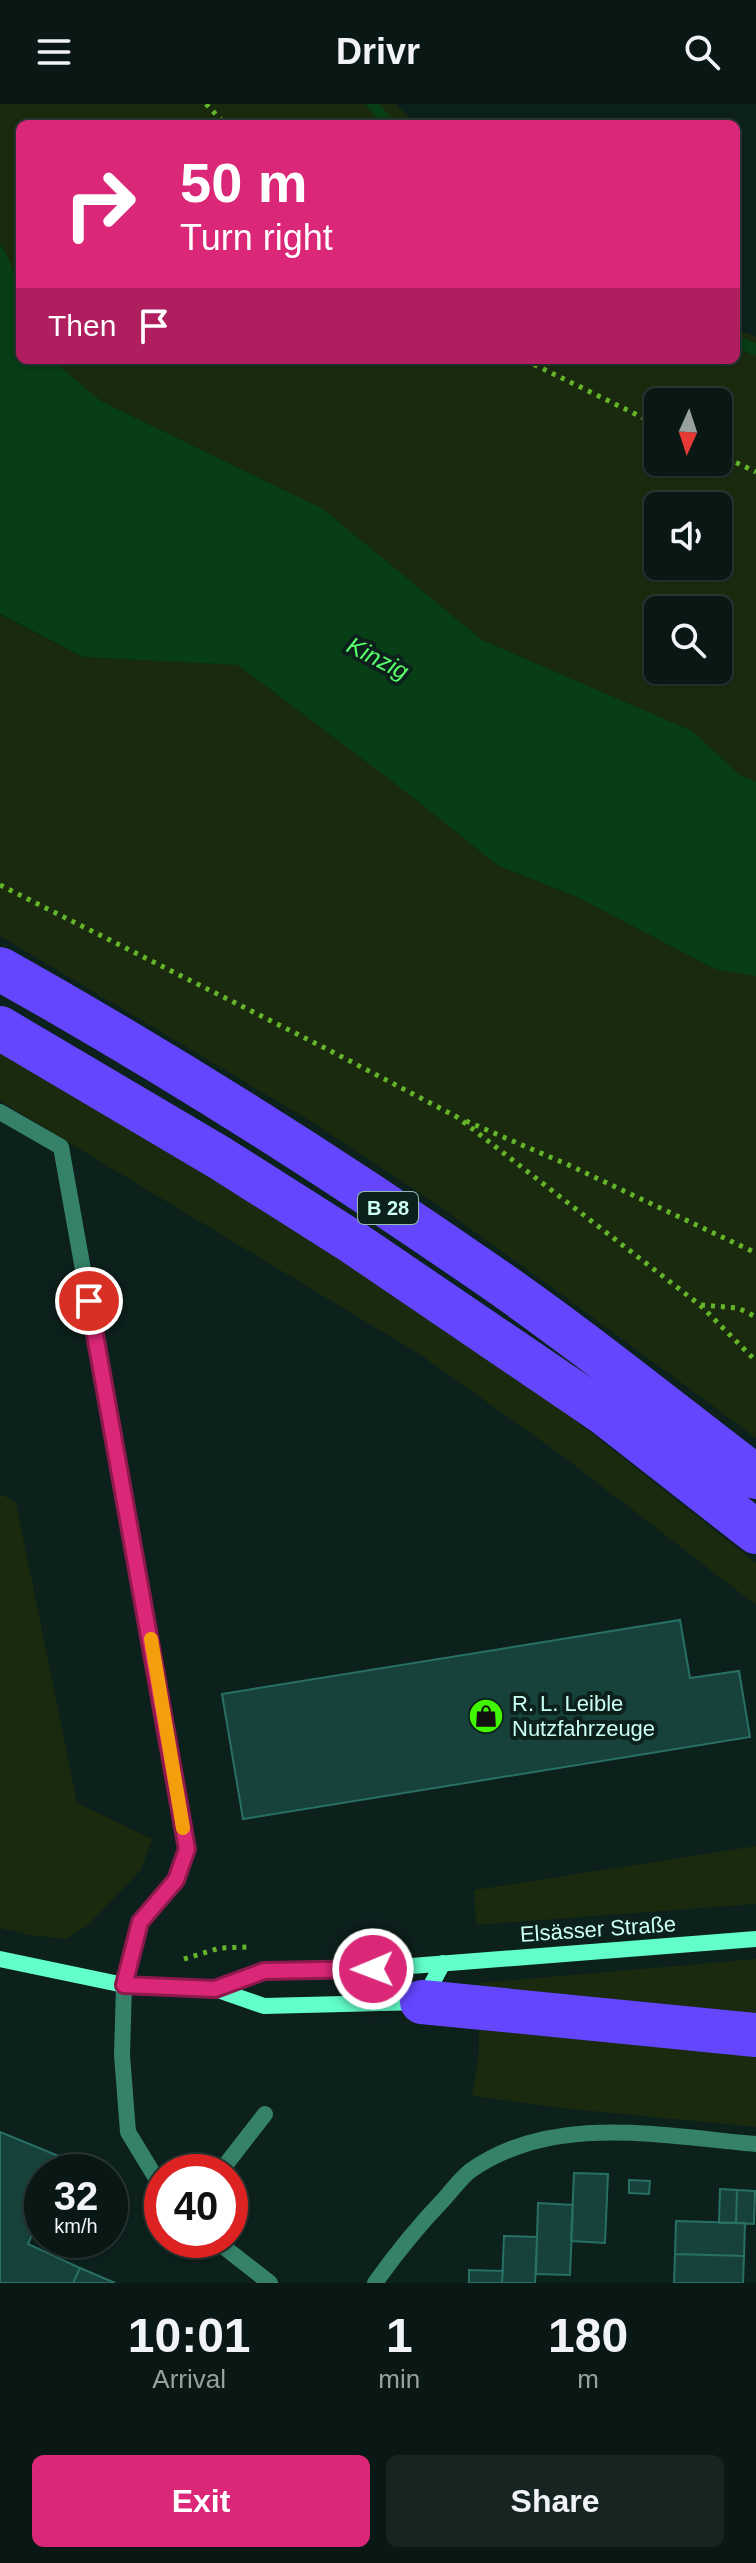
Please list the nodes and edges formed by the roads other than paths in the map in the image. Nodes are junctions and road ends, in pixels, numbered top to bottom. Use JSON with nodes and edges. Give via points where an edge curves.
{"nodes":[{"id":1,"x":0,"y":969,"type":"edge"},
{"id":2,"x":0,"y":1028,"type":"edge"},
{"id":3,"x":0,"y":1112,"type":"edge"},
{"id":4,"x":756,"y":1477,"type":"edge"},
{"id":5,"x":756,"y":1532,"type":"edge"},
{"id":6,"x":756,"y":1939,"type":"edge"},
{"id":7,"x":0,"y":1959,"type":"edge"},
{"id":8,"x":443,"y":1963,"type":"junction"},
{"id":9,"x":124,"y":1985,"type":"junction"},
{"id":10,"x":215,"y":1989,"type":"junction"},
{"id":11,"x":422,"y":2002,"type":"junction"},
{"id":12,"x":756,"y":2035,"type":"edge"},
{"id":13,"x":265,"y":2114,"type":"dead end"},
{"id":14,"x":756,"y":2144,"type":"edge"},
{"id":15,"x":234,"y":2154,"type":"edge"},
{"id":16,"x":144,"y":2158,"type":"edge"},
{"id":17,"x":238,"y":2258,"type":"edge"},
{"id":18,"x":270,"y":2283,"type":"edge"},
{"id":19,"x":375,"y":2283,"type":"edge"}],
"edges":[{"from":1,"to":4,"type":"highway","number":"B 28","via":[[237,1109],[492,1278]]},
{"from":2,"to":5,"type":"highway","number":"B 28","via":[[220,1158],[456,1311],[604,1413]]},
{"from":3,"to":9,"type":"street","via":[[61,1147],[187,1849],[176,1880],[140,1922]]},
{"from":6,"to":8,"type":"street","name":"Elsässer Straße"},
{"from":7,"to":9,"type":"street","name":"Elsässer Straße"},
{"from":8,"to":10,"type":"street","name":"Elsässer Straße","via":[[264,1971]]},
{"from":8,"to":11,"type":"street"},
{"from":9,"to":10,"type":"street","name":"Elsässer Straße"},
{"from":9,"to":16,"type":"street","via":[[128,2132]]},
{"from":10,"to":11,"type":"street","name":"Elsässer Straße","via":[[264,2006]]},
{"from":11,"to":12,"type":"highway"},
{"from":13,"to":15,"type":"street"},
{"from":14,"to":19,"type":"street","via":[[564,2133],[515,2147],[469,2172],[406,2239]]},
{"from":17,"to":18,"type":"street"}]}
